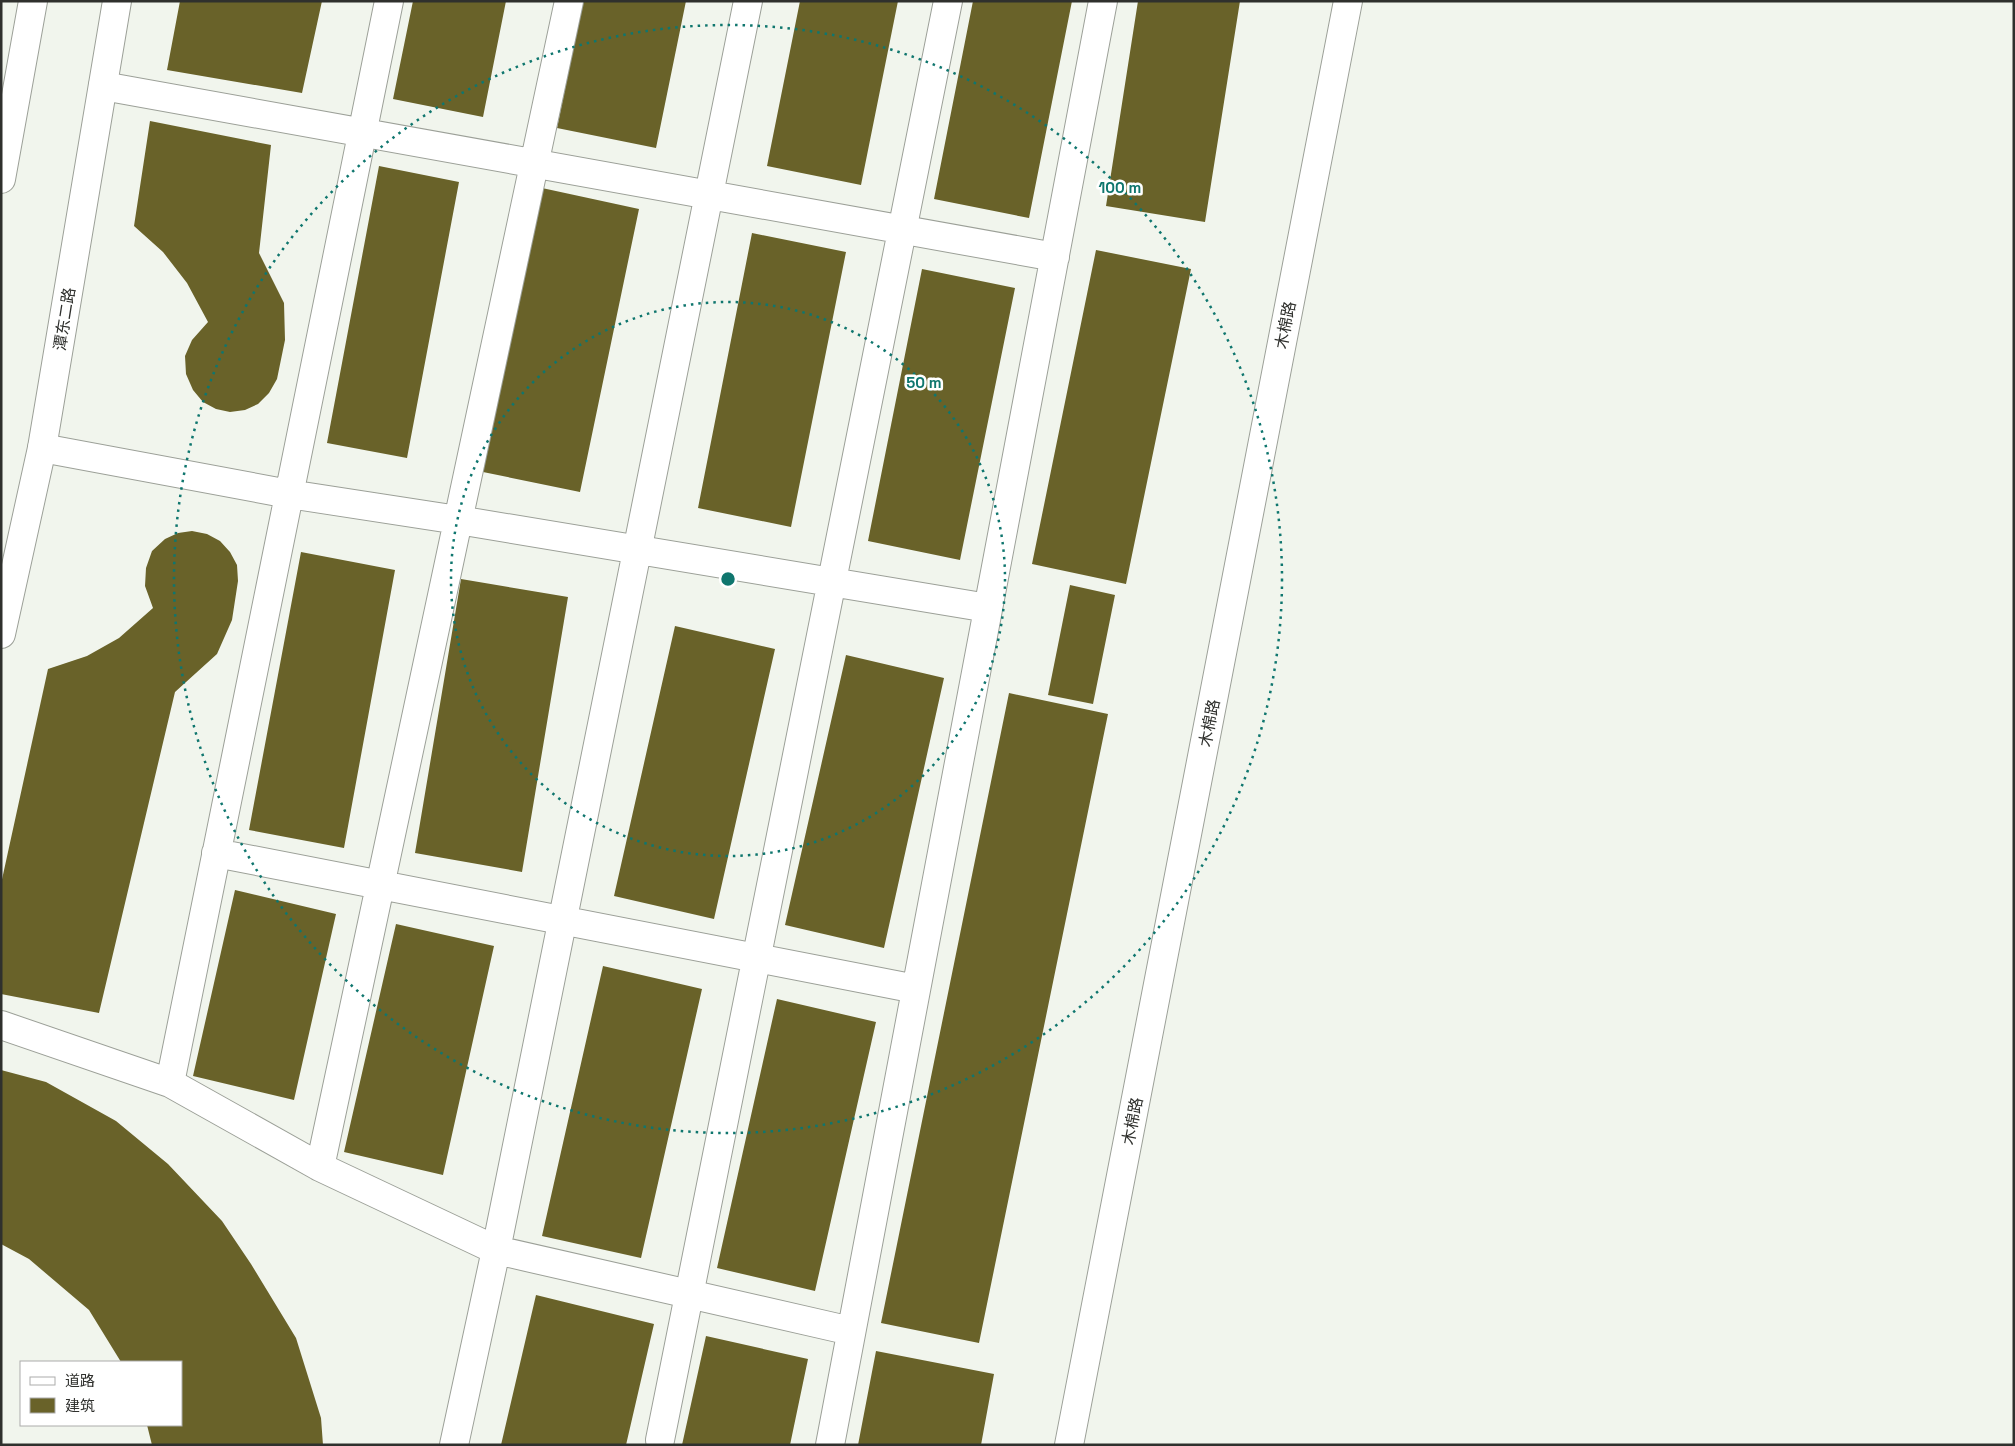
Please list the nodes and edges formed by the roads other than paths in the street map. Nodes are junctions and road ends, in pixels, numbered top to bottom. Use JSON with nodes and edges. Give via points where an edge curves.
{"nodes":[{"id":1,"x":33,"y":1,"type":"edge"},
{"id":2,"x":117,"y":1,"type":"edge"},
{"id":3,"x":389,"y":1,"type":"edge"},
{"id":4,"x":568,"y":1,"type":"edge"},
{"id":5,"x":748,"y":1,"type":"edge"},
{"id":6,"x":948,"y":1,"type":"edge"},
{"id":7,"x":1103,"y":1,"type":"edge"},
{"id":8,"x":1348,"y":1,"type":"edge"},
{"id":9,"x":103,"y":86,"type":"junction"},
{"id":10,"x":363,"y":132,"type":"junction"},
{"id":11,"x":534,"y":164,"type":"junction"},
{"id":12,"x":1,"y":179,"type":"edge"},
{"id":13,"x":709,"y":195,"type":"junction"},
{"id":14,"x":902,"y":230,"type":"junction"},
{"id":15,"x":1055,"y":257,"type":"junction"},
{"id":16,"x":42,"y":448,"type":"junction"},
{"id":17,"x":289,"y":494,"type":"junction"},
{"id":18,"x":458,"y":520,"type":"junction"},
{"id":19,"x":638,"y":550,"type":"junction"},
{"id":20,"x":831,"y":582,"type":"junction"},
{"id":21,"x":988,"y":608,"type":"junction"},
{"id":22,"x":1,"y":634,"type":"edge"},
{"id":23,"x":216,"y":853,"type":"junction"},
{"id":24,"x":380,"y":885,"type":"junction"},
{"id":25,"x":562,"y":920,"type":"junction"},
{"id":26,"x":756,"y":958,"type":"junction"},
{"id":27,"x":916,"y":989,"type":"junction"},
{"id":28,"x":1,"y":1025,"type":"edge"},
{"id":29,"x":170,"y":1083,"type":"junction"},
{"id":30,"x":320,"y":1167,"type":"junction"},
{"id":31,"x":496,"y":1250,"type":"junction"},
{"id":32,"x":689,"y":1294,"type":"junction"},
{"id":33,"x":851,"y":1330,"type":"junction"},
{"id":34,"x":660,"y":1440,"type":"dead end"},
{"id":35,"x":454,"y":1445,"type":"edge"},
{"id":36,"x":830,"y":1445,"type":"edge"},
{"id":37,"x":1070,"y":1445,"type":"edge"}],
"edges":[{"from":1,"to":12,"type":"main road"},
{"from":2,"to":9,"type":"main road","name":"潭东二路"},
{"from":3,"to":10,"type":"main road"},
{"from":4,"to":11,"type":"main road"},
{"from":5,"to":13,"type":"main road"},
{"from":6,"to":14,"type":"main road"},
{"from":7,"to":15,"type":"main road"},
{"from":8,"to":37,"type":"main road","name":"木棉路"},
{"from":9,"to":10,"type":"main road"},
{"from":9,"to":16,"type":"main road","name":"潭东二路"},
{"from":10,"to":11,"type":"main road"},
{"from":10,"to":17,"type":"main road"},
{"from":11,"to":13,"type":"main road"},
{"from":11,"to":18,"type":"main road"},
{"from":13,"to":14,"type":"main road"},
{"from":13,"to":19,"type":"main road"},
{"from":14,"to":15,"type":"main road"},
{"from":14,"to":20,"type":"main road"},
{"from":15,"to":21,"type":"main road"},
{"from":16,"to":17,"type":"main road"},
{"from":16,"to":22,"type":"main road","name":"潭东二路"},
{"from":17,"to":18,"type":"main road"},
{"from":17,"to":23,"type":"main road"},
{"from":18,"to":19,"type":"main road"},
{"from":18,"to":24,"type":"main road"},
{"from":19,"to":20,"type":"main road"},
{"from":19,"to":25,"type":"main road"},
{"from":20,"to":21,"type":"main road"},
{"from":20,"to":26,"type":"main road"},
{"from":21,"to":27,"type":"main road"},
{"from":23,"to":24,"type":"main road"},
{"from":23,"to":29,"type":"main road"},
{"from":24,"to":25,"type":"main road"},
{"from":24,"to":30,"type":"main road"},
{"from":25,"to":26,"type":"main road"},
{"from":25,"to":31,"type":"main road"},
{"from":26,"to":27,"type":"main road"},
{"from":26,"to":32,"type":"main road"},
{"from":27,"to":33,"type":"main road"},
{"from":28,"to":29,"type":"main road"},
{"from":29,"to":30,"type":"main road"},
{"from":30,"to":31,"type":"main road"},
{"from":31,"to":32,"type":"main road"},
{"from":31,"to":35,"type":"main road"},
{"from":32,"to":33,"type":"main road"},
{"from":32,"to":34,"type":"main road"},
{"from":33,"to":36,"type":"main road"}]}
